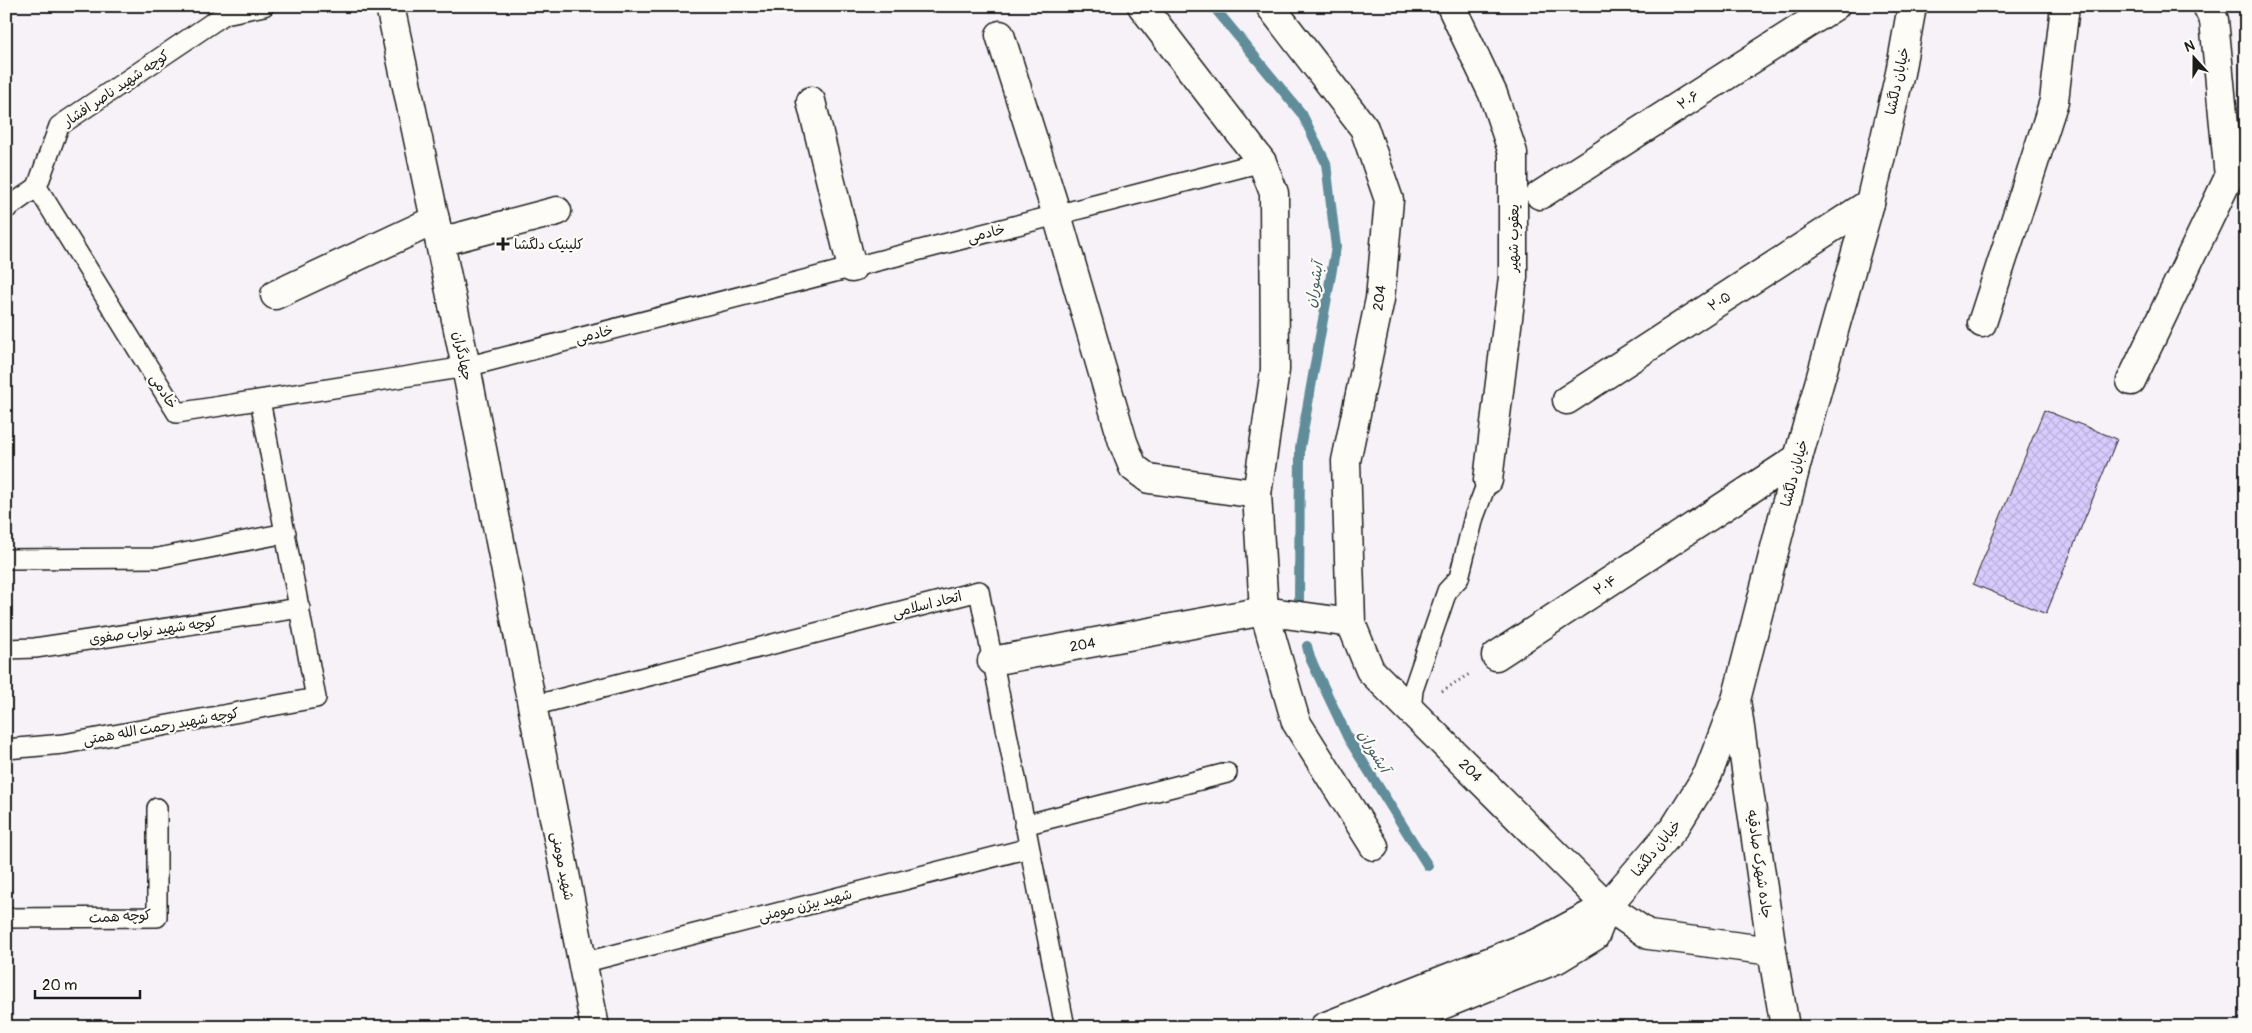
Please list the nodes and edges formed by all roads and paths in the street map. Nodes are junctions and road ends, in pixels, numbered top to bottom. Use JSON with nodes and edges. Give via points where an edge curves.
{"nodes":[{"id":1,"x":264,"y":6,"type":"edge"},
{"id":2,"x":390,"y":6,"type":"edge"},
{"id":3,"x":1142,"y":6,"type":"edge"},
{"id":4,"x":1270,"y":6,"type":"edge"},
{"id":5,"x":1451,"y":6,"type":"edge"},
{"id":6,"x":1836,"y":6,"type":"edge"},
{"id":7,"x":1912,"y":6,"type":"edge"},
{"id":8,"x":2064,"y":6,"type":"edge"},
{"id":9,"x":2207,"y":6,"type":"edge"},
{"id":10,"x":225,"y":10,"type":"edge"},
{"id":11,"x":1000,"y":35,"type":"dead end"},
{"id":12,"x":811,"y":100,"type":"dead end"},
{"id":13,"x":1262,"y":162,"type":"junction"},
{"id":14,"x":37,"y":187,"type":"junction"},
{"id":15,"x":1540,"y":195,"type":"dead end"},
{"id":16,"x":1870,"y":203,"type":"junction"},
{"id":17,"x":6,"y":209,"type":"edge"},
{"id":18,"x":557,"y":212,"type":"dead end"},
{"id":19,"x":1057,"y":215,"type":"junction"},
{"id":20,"x":437,"y":231,"type":"junction"},
{"id":21,"x":852,"y":268,"type":"junction"},
{"id":22,"x":274,"y":294,"type":"dead end"},
{"id":23,"x":1982,"y":323,"type":"dead end"},
{"id":24,"x":466,"y":367,"type":"junction"},
{"id":25,"x":2131,"y":381,"type":"dead end"},
{"id":26,"x":260,"y":400,"type":"junction"},
{"id":27,"x":1567,"y":400,"type":"dead end"},
{"id":28,"x":1798,"y":458,"type":"junction"},
{"id":29,"x":1488,"y":480,"type":"joint"},
{"id":30,"x":1257,"y":494,"type":"junction"},
{"id":31,"x":286,"y":533,"type":"junction"},
{"id":32,"x":6,"y":559,"type":"edge"},
{"id":33,"x":300,"y":608,"type":"junction"},
{"id":34,"x":1264,"y":611,"type":"junction"},
{"id":35,"x":1351,"y":623,"type":"junction"},
{"id":36,"x":6,"y":649,"type":"edge"},
{"id":37,"x":1496,"y":656,"type":"joint"},
{"id":38,"x":992,"y":661,"type":"junction"},
{"id":39,"x":1736,"y":700,"type":"junction"},
{"id":40,"x":532,"y":706,"type":"junction"},
{"id":41,"x":1411,"y":711,"type":"junction"},
{"id":42,"x":6,"y":749,"type":"edge"},
{"id":43,"x":1227,"y":773,"type":"dead end"},
{"id":44,"x":158,"y":808,"type":"dead end"},
{"id":45,"x":1024,"y":825,"type":"junction"},
{"id":46,"x":1374,"y":846,"type":"dead end"},
{"id":47,"x":1029,"y":848,"type":"junction"},
{"id":48,"x":1607,"y":906,"type":"junction"},
{"id":49,"x":6,"y":918,"type":"edge"},
{"id":50,"x":1772,"y":951,"type":"junction"},
{"id":51,"x":582,"y":963,"type":"junction"},
{"id":52,"x":595,"y":1027,"type":"edge"},
{"id":53,"x":1065,"y":1027,"type":"edge"},
{"id":54,"x":1324,"y":1027,"type":"edge"},
{"id":55,"x":1387,"y":1027,"type":"edge"},
{"id":56,"x":1785,"y":1027,"type":"edge"}],
"edges":[{"from":1,"to":10,"type":"lane","name":"کوچه شهید ناصر افشار"},
{"from":2,"to":20,"type":"street","name":"جهادگران"},
{"from":3,"to":13,"type":"street"},
{"from":4,"to":35,"type":"street","name":"204","via":[[1364,128],[1389,200],[1380,299],[1346,461]]},
{"from":5,"to":29,"type":"street","name":"یعقوب شهیر","via":[[1493,94],[1513,153],[1512,277]]},
{"from":6,"to":15,"type":"street","name":"۲۰۶"},
{"from":7,"to":16,"type":"street","name":"خیابان دلگشا"},
{"from":8,"to":23,"type":"street","via":[[2054,101]]},
{"from":9,"to":25,"type":"street","via":[[2214,20],[2228,177]]},
{"from":10,"to":14,"type":"lane","name":"کوچه شهید ناصر افشار","via":[[59,126]]},
{"from":11,"to":19,"type":"street"},
{"from":12,"to":21,"type":"street"},
{"from":13,"to":19,"type":"lane","name":"خادمی"},
{"from":13,"to":30,"type":"street","via":[[1274,193],[1275,370]]},
{"from":14,"to":17,"type":"lane"},
{"from":14,"to":26,"type":"lane","name":"خادمی","via":[[177,413]]},
{"from":16,"to":27,"type":"street","name":"۲۰۵"},
{"from":16,"to":28,"type":"street","name":"خیابان دلگشا"},
{"from":18,"to":20,"type":"street"},
{"from":19,"to":21,"type":"lane","name":"خادمی"},
{"from":19,"to":30,"type":"street","via":[[1133,467],[1149,479]]},
{"from":20,"to":22,"type":"street"},
{"from":20,"to":24,"type":"street","name":"جهادگران"},
{"from":21,"to":24,"type":"lane","name":"خادمی"},
{"from":24,"to":26,"type":"lane","name":"خادمی"},
{"from":24,"to":40,"type":"street","name":"جهادگران"},
{"from":26,"to":31,"type":"lane"},
{"from":28,"to":37,"type":"street","name":"۲۰۴"},
{"from":28,"to":39,"type":"street","name":"خیابان دلگشا"},
{"from":29,"to":41,"type":"lane","via":[[1474,517],[1459,578],[1446,591],[1414,690]]},
{"from":30,"to":34,"type":"street"},
{"from":31,"to":32,"type":"lane","via":[[158,558]]},
{"from":31,"to":33,"type":"lane"},
{"from":33,"to":36,"type":"lane","name":"کوچه شهید نواب صفوی"},
{"from":33,"to":42,"type":"lane","name":"کوچه شهید رحمت الله همتی","via":[[316,698],[64,744]]},
{"from":34,"to":35,"type":"street","name":"204"},
{"from":34,"to":38,"type":"street","name":"204"},
{"from":34,"to":46,"type":"street","via":[[1296,722]]},
{"from":35,"to":41,"type":"street","name":"204","via":[[1370,670]]},
{"from":37,"to":41,"type":"path"},
{"from":38,"to":40,"type":"lane","name":"اتحاد اسلامی","via":[[979,590]]},
{"from":38,"to":45,"type":"lane","name":"اتحاد اسلامی"},
{"from":39,"to":48,"type":"street","name":"خیابان دلگشا","via":[[1708,774],[1675,827]]},
{"from":39,"to":50,"type":"street","name":"جاده شهرک صادقیه"},
{"from":40,"to":51,"type":"street","name":"شهید مومنی"},
{"from":41,"to":48,"type":"street","name":"204"},
{"from":43,"to":45,"type":"lane"},
{"from":44,"to":49,"type":"lane","name":"کوچه همت","via":[[156,917]]},
{"from":45,"to":47,"type":"lane","name":"اتحاد اسلامی"},
{"from":47,"to":51,"type":"lane","name":"شهید بیژن مومنی"},
{"from":47,"to":53,"type":"lane","name":"اتحاد اسلامی"},
{"from":48,"to":50,"type":"street","name":"204","via":[[1649,935]]},
{"from":48,"to":54,"type":"street","name":"خیابان دلگشا","via":[[1542,941]]},
{"from":48,"to":55,"type":"street","name":"خیابان دلگشا","via":[[1595,936],[1557,959]]},
{"from":50,"to":56,"type":"street","name":"جاده شهرک صادقیه"},
{"from":51,"to":52,"type":"street","name":"شهید مومنی"}]}
